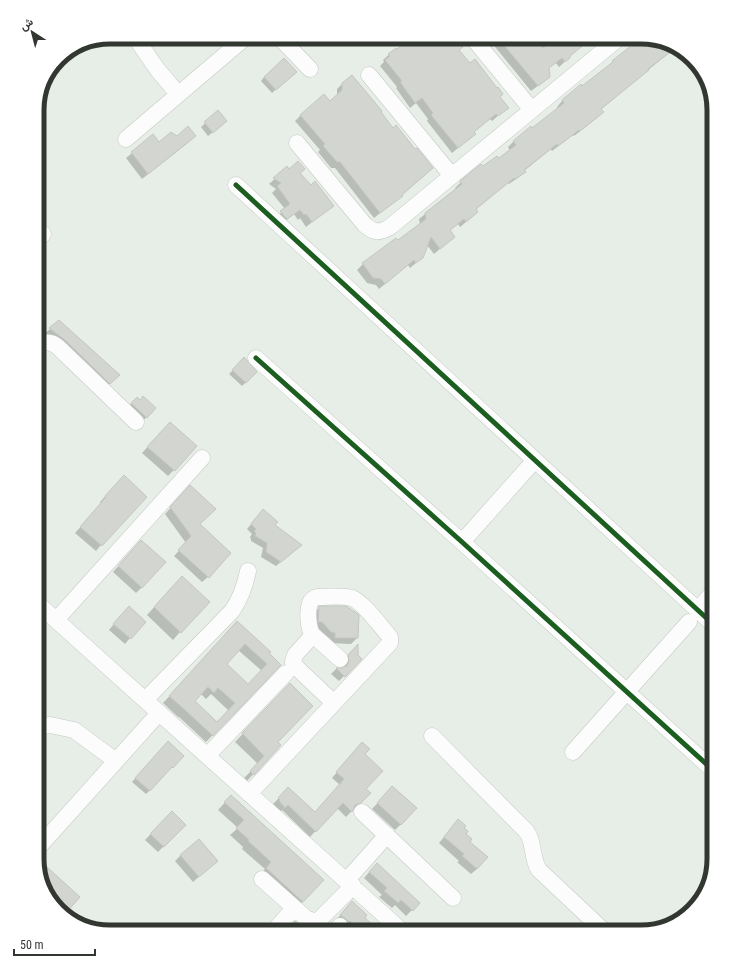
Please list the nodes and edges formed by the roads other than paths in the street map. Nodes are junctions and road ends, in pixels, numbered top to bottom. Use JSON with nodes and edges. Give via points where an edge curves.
{"nodes":[{"id":1,"x":140,"y":44,"type":"edge"},
{"id":2,"x":238,"y":44,"type":"edge"},
{"id":3,"x":286,"y":44,"type":"edge"},
{"id":4,"x":478,"y":44,"type":"edge"},
{"id":5,"x":606,"y":44,"type":"edge"},
{"id":6,"x":310,"y":69,"type":"dead end"},
{"id":7,"x":369,"y":75,"type":"dead end"},
{"id":8,"x":178,"y":94,"type":"junction"},
{"id":9,"x":532,"y":110,"type":"junction"},
{"id":10,"x":126,"y":139,"type":"dead end"},
{"id":11,"x":297,"y":143,"type":"dead end"},
{"id":12,"x":452,"y":176,"type":"junction"},
{"id":13,"x":236,"y":185,"type":"dead end"},
{"id":14,"x":44,"y":342,"type":"edge"},
{"id":15,"x":256,"y":358,"type":"dead end"},
{"id":16,"x":136,"y":422,"type":"dead end"},
{"id":17,"x":202,"y":458,"type":"dead end"},
{"id":18,"x":535,"y":460,"type":"junction"},
{"id":19,"x":462,"y":542,"type":"junction"},
{"id":20,"x":248,"y":571,"type":"dead end"},
{"id":21,"x":707,"y":600,"type":"edge"},
{"id":22,"x":44,"y":609,"type":"edge"},
{"id":23,"x":693,"y":616,"type":"junction"},
{"id":24,"x":56,"y":620,"type":"junction"},
{"id":25,"x":707,"y":621,"type":"edge"},
{"id":26,"x":313,"y":635,"type":"junction"},
{"id":27,"x":340,"y":659,"type":"dead end"},
{"id":28,"x":286,"y":673,"type":"dead end"},
{"id":29,"x":627,"y":691,"type":"junction"},
{"id":30,"x":145,"y":700,"type":"junction"},
{"id":31,"x":334,"y":703,"type":"junction"},
{"id":32,"x":159,"y":713,"type":"junction"},
{"id":33,"x":44,"y":726,"type":"edge"},
{"id":34,"x":432,"y":736,"type":"dead end"},
{"id":35,"x":573,"y":752,"type":"dead end"},
{"id":36,"x":207,"y":756,"type":"junction"},
{"id":37,"x":116,"y":761,"type":"junction"},
{"id":38,"x":707,"y":765,"type":"edge"},
{"id":39,"x":249,"y":794,"type":"junction"},
{"id":40,"x":362,"y":812,"type":"dead end"},
{"id":41,"x":387,"y":835,"type":"junction"},
{"id":42,"x":44,"y":841,"type":"edge"},
{"id":43,"x":262,"y":879,"type":"dead end"},
{"id":44,"x":350,"y":883,"type":"junction"},
{"id":45,"x":453,"y":898,"type":"dead end"},
{"id":46,"x":294,"y":908,"type":"junction"},
{"id":47,"x":279,"y":925,"type":"edge"},
{"id":48,"x":395,"y":925,"type":"edge"},
{"id":49,"x":598,"y":925,"type":"edge"}],
"edges":[{"from":1,"to":8,"type":"street"},
{"from":2,"to":8,"type":"street"},
{"from":3,"to":6,"type":"street"},
{"from":4,"to":9,"type":"street"},
{"from":5,"to":9,"type":"street"},
{"from":7,"to":12,"type":"street"},
{"from":8,"to":10,"type":"street"},
{"from":9,"to":12,"type":"street"},
{"from":11,"to":12,"type":"street","via":[[365,224],[376,232],[390,227]]},
{"from":13,"to":18,"type":"street"},
{"from":14,"to":16,"type":"street","via":[[58,346]]},
{"from":15,"to":19,"type":"street"},
{"from":17,"to":24,"type":"street"},
{"from":18,"to":19,"type":"street"},
{"from":18,"to":23,"type":"street"},
{"from":19,"to":29,"type":"street"},
{"from":20,"to":30,"type":"street","via":[[245,588],[232,611]]},
{"from":21,"to":23,"type":"street"},
{"from":22,"to":24,"type":"street"},
{"from":23,"to":25,"type":"street"},
{"from":23,"to":29,"type":"street"},
{"from":24,"to":30,"type":"street"},
{"from":26,"to":27,"type":"street"},
{"from":26,"to":31,"type":"street","via":[[295,655],[293,662]]},
{"from":26,"to":31,"type":"street","via":[[309,628],[311,601],[317,597],[343,597],[359,602],[390,637],[389,646]]},
{"from":28,"to":36,"type":"street"},
{"from":29,"to":35,"type":"street"},
{"from":29,"to":38,"type":"street"},
{"from":30,"to":32,"type":"street"},
{"from":31,"to":39,"type":"street"},
{"from":32,"to":36,"type":"street"},
{"from":32,"to":37,"type":"street"},
{"from":33,"to":37,"type":"street","via":[[74,730]]},
{"from":34,"to":49,"type":"street","via":[[527,832],[539,870]]},
{"from":36,"to":39,"type":"street"},
{"from":37,"to":42,"type":"street"},
{"from":39,"to":44,"type":"street"},
{"from":40,"to":41,"type":"street"},
{"from":41,"to":44,"type":"street"},
{"from":41,"to":45,"type":"street"},
{"from":43,"to":46,"type":"street"},
{"from":44,"to":46,"type":"street","via":[[317,921],[307,919]]},
{"from":44,"to":48,"type":"street"},
{"from":46,"to":47,"type":"street"}]}
